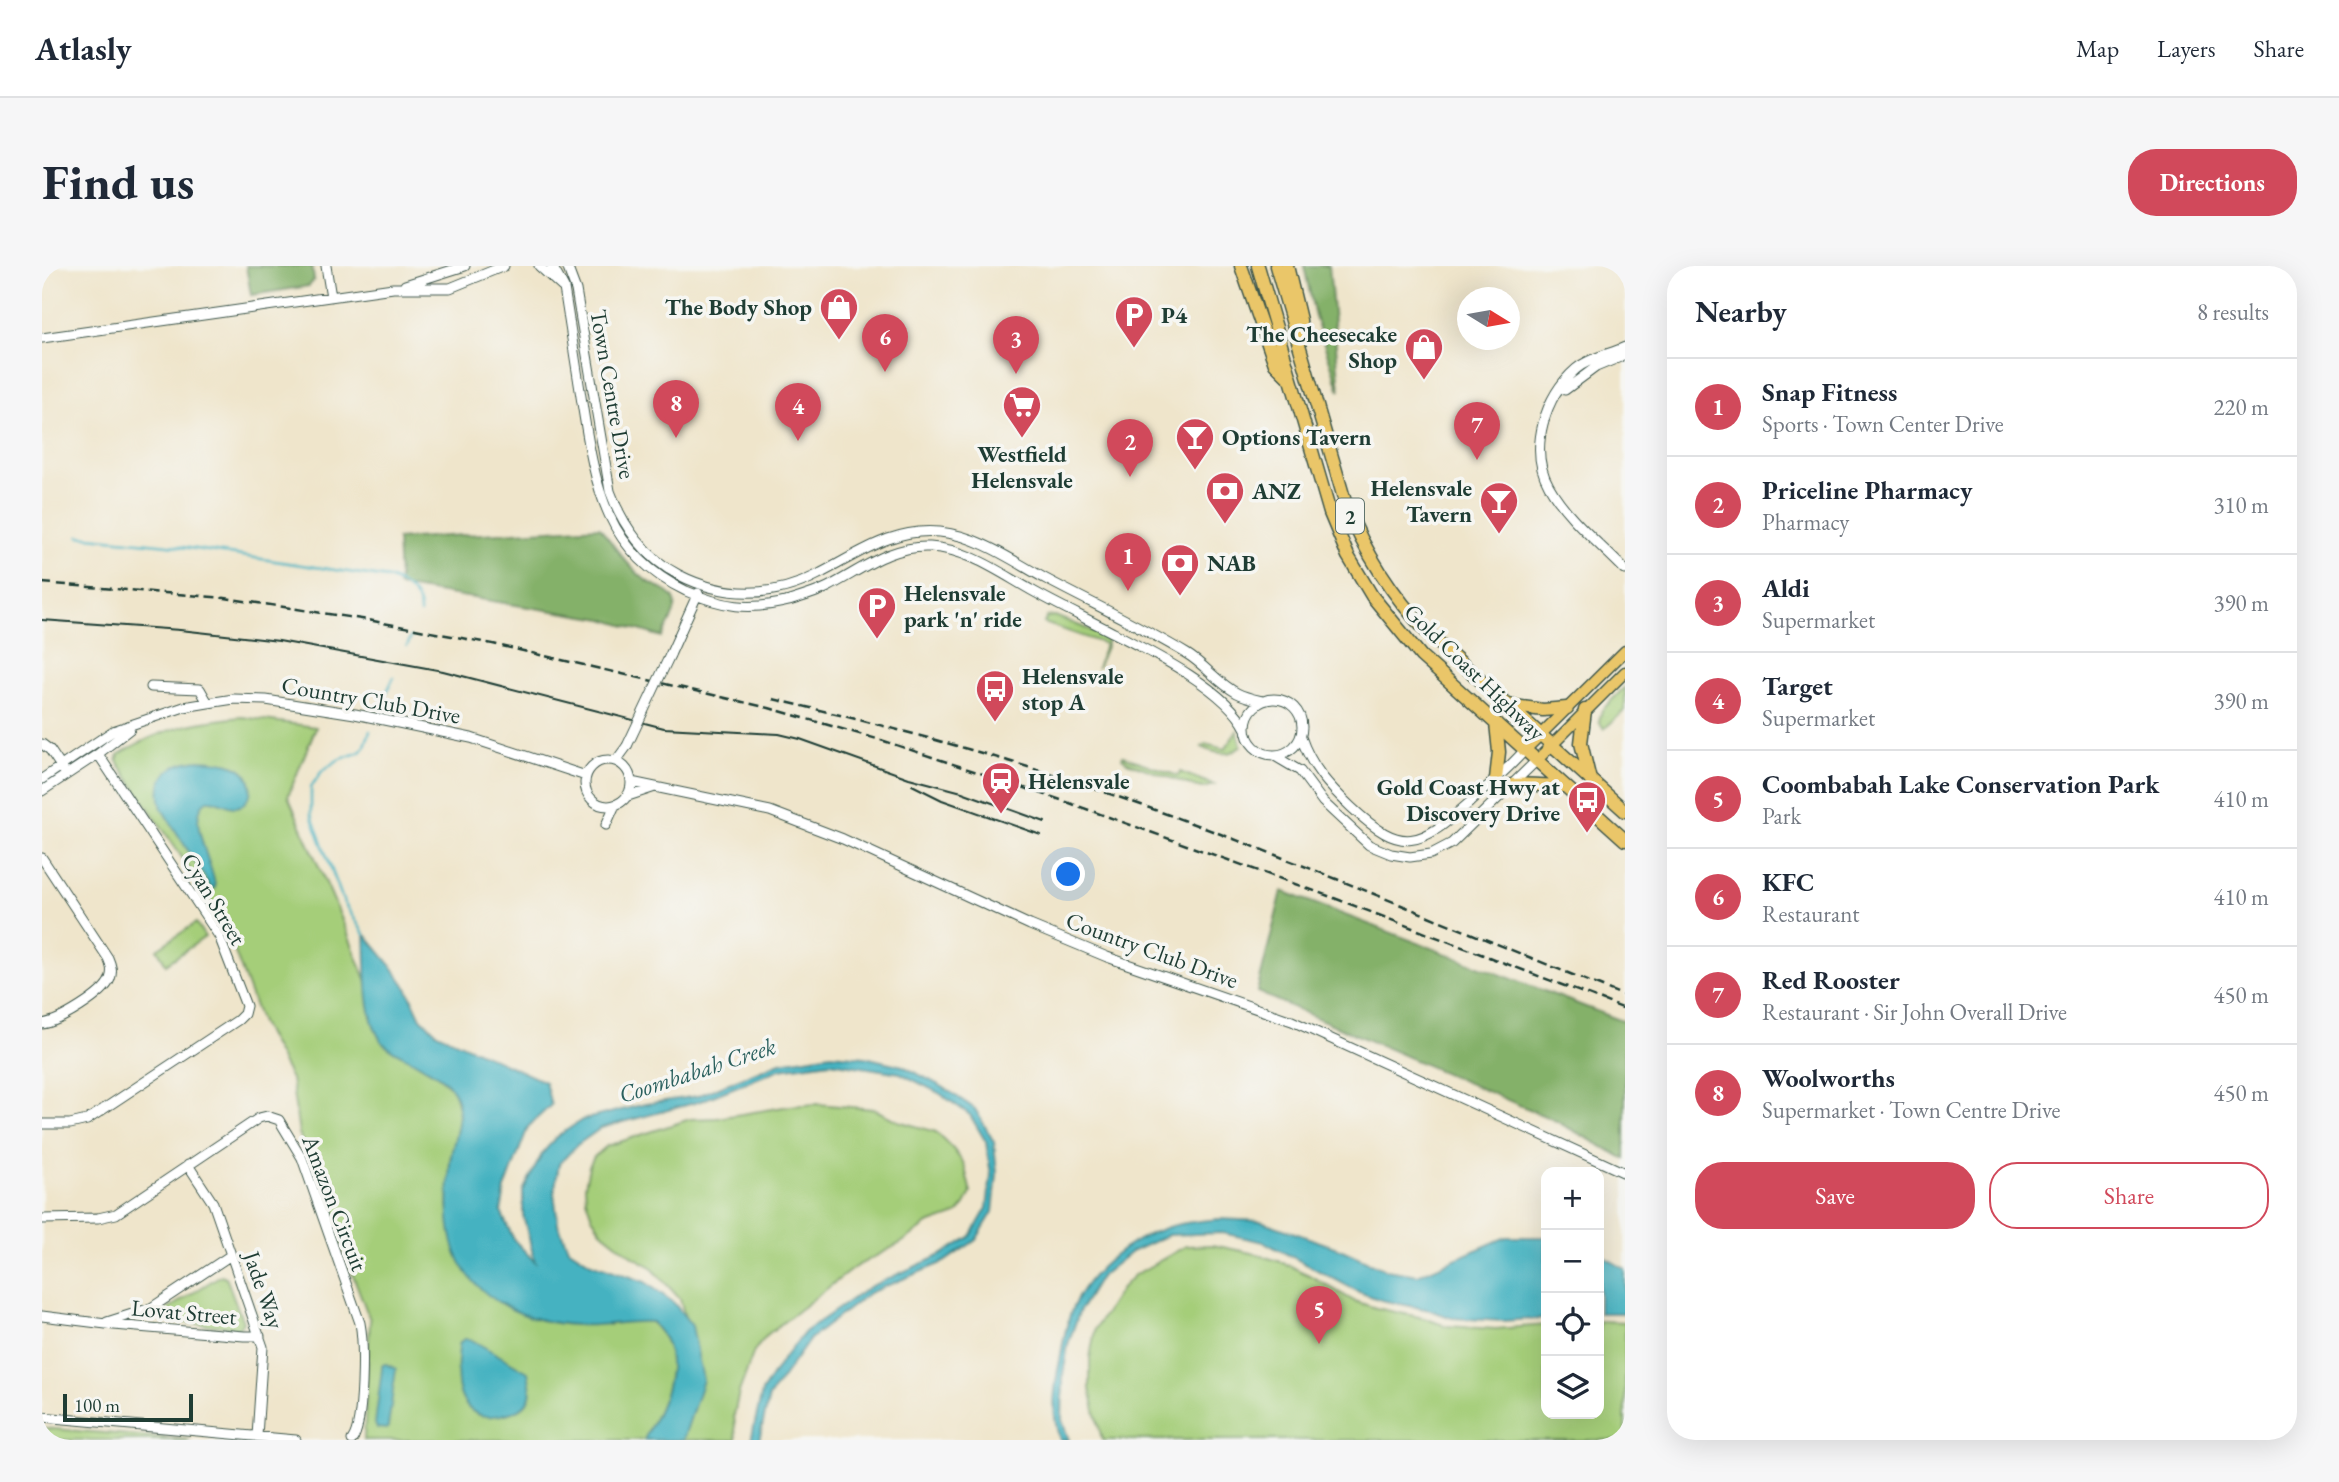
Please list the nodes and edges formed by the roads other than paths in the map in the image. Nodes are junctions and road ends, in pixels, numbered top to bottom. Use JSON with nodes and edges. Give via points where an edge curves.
{"nodes":[{"id":1,"x":326,"y":266,"type":"edge"},
{"id":2,"x":465,"y":266,"type":"edge"},
{"id":3,"x":504,"y":266,"type":"edge"},
{"id":4,"x":539,"y":266,"type":"edge"},
{"id":5,"x":552,"y":266,"type":"edge"},
{"id":6,"x":567,"y":266,"type":"edge"},
{"id":7,"x":1241,"y":266,"type":"edge"},
{"id":8,"x":1258,"y":266,"type":"edge"},
{"id":9,"x":1276,"y":266,"type":"edge"},
{"id":10,"x":1287,"y":266,"type":"edge"},
{"id":11,"x":393,"y":288,"type":"junction"},
{"id":12,"x":564,"y":288,"type":"junction"},
{"id":13,"x":331,"y":297,"type":"junction"},
{"id":14,"x":582,"y":330,"type":"junction"},
{"id":15,"x":42,"y":338,"type":"edge"},
{"id":16,"x":1625,"y":347,"type":"edge"},
{"id":17,"x":1302,"y":355,"type":"junction"},
{"id":18,"x":1625,"y":355,"type":"edge"},
{"id":19,"x":576,"y":364,"type":"junction"},
{"id":20,"x":1291,"y":380,"type":"junction"},
{"id":21,"x":1555,"y":398,"type":"junction"},
{"id":22,"x":1625,"y":570,"type":"edge"},
{"id":23,"x":702,"y":585,"type":"junction"},
{"id":24,"x":698,"y":596,"type":"junction"},
{"id":25,"x":1135,"y":624,"type":"junction"},
{"id":26,"x":1128,"y":640,"type":"junction"},
{"id":27,"x":1625,"y":651,"type":"edge"},
{"id":28,"x":1625,"y":671,"type":"edge"},
{"id":29,"x":151,"y":687,"type":"dead end"},
{"id":30,"x":1262,"y":701,"type":"junction"},
{"id":31,"x":208,"y":703,"type":"junction"},
{"id":32,"x":1508,"y":705,"type":"junction"},
{"id":33,"x":1567,"y":708,"type":"junction"},
{"id":34,"x":1585,"y":710,"type":"junction"},
{"id":35,"x":144,"y":721,"type":"junction"},
{"id":36,"x":1496,"y":723,"type":"junction"},
{"id":37,"x":1246,"y":729,"type":"junction"},
{"id":38,"x":1540,"y":734,"type":"junction"},
{"id":39,"x":1301,"y":737,"type":"junction"},
{"id":40,"x":42,"y":744,"type":"edge"},
{"id":41,"x":1552,"y":744,"type":"junction"},
{"id":42,"x":627,"y":746,"type":"junction"},
{"id":43,"x":1524,"y":751,"type":"junction"},
{"id":44,"x":98,"y":754,"type":"junction"},
{"id":45,"x":1273,"y":755,"type":"junction"},
{"id":46,"x":616,"y":761,"type":"junction"},
{"id":47,"x":1535,"y":761,"type":"junction"},
{"id":48,"x":61,"y":766,"type":"junction"},
{"id":49,"x":625,"y":768,"type":"junction"},
{"id":50,"x":67,"y":775,"type":"junction"},
{"id":51,"x":586,"y":776,"type":"junction"},
{"id":52,"x":42,"y":779,"type":"edge"},
{"id":53,"x":1496,"y":779,"type":"junction"},
{"id":54,"x":1590,"y":780,"type":"junction"},
{"id":55,"x":631,"y":782,"type":"junction"},
{"id":56,"x":1513,"y":785,"type":"junction"},
{"id":57,"x":657,"y":786,"type":"junction"},
{"id":58,"x":1565,"y":786,"type":"junction"},
{"id":59,"x":42,"y":791,"type":"edge"},
{"id":60,"x":628,"y":796,"type":"junction"},
{"id":61,"x":615,"y":804,"type":"junction"},
{"id":62,"x":603,"y":805,"type":"junction"},
{"id":63,"x":1625,"y":811,"type":"edge"},
{"id":64,"x":1625,"y":840,"type":"edge"},
{"id":65,"x":42,"y":858,"type":"edge"},
{"id":66,"x":42,"y":1024,"type":"edge"},
{"id":67,"x":42,"y":1124,"type":"edge"},
{"id":68,"x":188,"y":1165,"type":"junction"},
{"id":69,"x":1625,"y":1173,"type":"edge"},
{"id":70,"x":42,"y":1219,"type":"edge"},
{"id":71,"x":231,"y":1255,"type":"junction"},
{"id":72,"x":42,"y":1316,"type":"edge"},
{"id":73,"x":105,"y":1322,"type":"junction"},
{"id":74,"x":260,"y":1336,"type":"junction"},
{"id":75,"x":42,"y":1417,"type":"edge"},
{"id":76,"x":257,"y":1436,"type":"junction"},
{"id":77,"x":296,"y":1440,"type":"edge"},
{"id":78,"x":352,"y":1440,"type":"edge"}],
"edges":[{"from":1,"to":13,"type":"street"},
{"from":2,"to":11,"type":"street"},
{"from":3,"to":11,"type":"street","via":[[450,288]]},
{"from":4,"to":12,"type":"street"},
{"from":5,"to":12,"type":"street","name":"Town Centre Drive"},
{"from":6,"to":14,"type":"street","name":"Town Centre Drive"},
{"from":7,"to":20,"type":"highway","via":[[1275,364]]},
{"from":8,"to":20,"type":"highway","name":"Gold Coast Highway","number":"2"},
{"from":9,"to":17,"type":"highway","name":"Gold Coast Highway","number":"2"},
{"from":10,"to":17,"type":"highway","via":[[1300,320]]},
{"from":11,"to":13,"type":"street"},
{"from":12,"to":19,"type":"street","name":"Town Centre Drive"},
{"from":13,"to":15,"type":"street"},
{"from":14,"to":19,"type":"street","via":[[577,337]]},
{"from":14,"to":23,"type":"street","name":"Town Centre Drive","via":[[615,505],[634,538],[650,554]]},
{"from":16,"to":21,"type":"street","via":[[1577,369]]},
{"from":17,"to":32,"type":"highway","name":"Gold Coast Highway","number":"2","via":[[1346,505],[1368,553],[1411,615]]},
{"from":18,"to":21,"type":"street","via":[[1596,367]]},
{"from":19,"to":24,"type":"street","name":"Town Centre Drive","via":[[595,475],[612,523],[646,566]]},
{"from":20,"to":36,"type":"highway","name":"Gold Coast Highway","number":"2","via":[[1330,513],[1359,576],[1404,638]]},
{"from":21,"to":22,"type":"street","via":[[1541,435],[1545,478],[1560,503]]},
{"from":23,"to":24,"type":"street"},
{"from":23,"to":25,"type":"street","name":"Town Centre Drive","via":[[768,592],[817,575],[885,539],[931,531],[981,544]]},
{"from":24,"to":26,"type":"street","name":"Town Centre Drive","via":[[726,606],[775,604],[816,593],[884,555],[917,547],[944,549],[982,561]]},
{"from":24,"to":42,"type":"street","bridge":true},
{"from":25,"to":26,"type":"street"},
{"from":25,"to":30,"type":"street","name":"Town Centre Drive","via":[[1190,656],[1236,693]]},
{"from":26,"to":37,"type":"street","via":[[1227,704]]},
{"from":27,"to":33,"type":"main road"},
{"from":28,"to":34,"type":"main road"},
{"from":29,"to":31,"type":"street","via":[[200,689]]},
{"from":30,"to":37,"type":"street","via":[[1251,710]]},
{"from":30,"to":39,"type":"street","via":[[1278,700],[1292,706],[1301,722]]},
{"from":31,"to":35,"type":"street","name":"Country Club Drive"},
{"from":31,"to":51,"type":"street","name":"Country Club Drive","via":[[266,700],[355,714],[471,738]]},
{"from":32,"to":33,"type":"highway"},
{"from":32,"to":38,"type":"highway","name":"Gold Coast Highway","number":"2"},
{"from":33,"to":38,"type":"main road"},
{"from":34,"to":41,"type":"main road"},
{"from":34,"to":54,"type":"highway","via":[[1581,743]]},
{"from":35,"to":44,"type":"street"},
{"from":35,"to":48,"type":"street","via":[[113,731]]},
{"from":36,"to":43,"type":"highway","name":"Gold Coast Highway","number":"2"},
{"from":36,"to":53,"type":"highway"},
{"from":37,"to":45,"type":"street","via":[[1255,746]]},
{"from":38,"to":41,"type":"highway","name":"Gold Coast Highway","number":"2"},
{"from":38,"to":43,"type":"main road"},
{"from":39,"to":45,"type":"street","via":[[1288,751]]},
{"from":39,"to":53,"type":"street","via":[[1318,773],[1339,796],[1376,829],[1403,840],[1436,831]]},
{"from":40,"to":48,"type":"street"},
{"from":41,"to":47,"type":"main road"},
{"from":41,"to":54,"type":"highway","name":"Gold Coast Highway","number":"2"},
{"from":42,"to":46,"type":"street"},
{"from":42,"to":49,"type":"street"},
{"from":43,"to":47,"type":"highway","name":"Gold Coast Highway","number":"2"},
{"from":43,"to":53,"type":"street"},
{"from":44,"to":50,"type":"street"},
{"from":44,"to":67,"type":"street","name":"Cyan Street","via":[[219,936],[246,1006],[238,1020],[88,1120]]},
{"from":45,"to":56,"type":"street","via":[[1300,771],[1323,802],[1369,845],[1401,856],[1431,853],[1452,844]]},
{"from":46,"to":49,"type":"street"},
{"from":46,"to":51,"type":"street","via":[[601,761]]},
{"from":47,"to":56,"type":"street"},
{"from":47,"to":58,"type":"highway","name":"Gold Coast Highway","number":"2"},
{"from":48,"to":50,"type":"street"},
{"from":48,"to":52,"type":"street"},
{"from":49,"to":55,"type":"street"},
{"from":50,"to":59,"type":"street"},
{"from":51,"to":62,"type":"street","via":[[588,794]]},
{"from":54,"to":63,"type":"highway","name":"Gold Coast Highway","number":"2"},
{"from":55,"to":57,"type":"street","name":"Country Club Drive"},
{"from":55,"to":60,"type":"street"},
{"from":56,"to":58,"type":"highway"},
{"from":57,"to":60,"type":"street"},
{"from":57,"to":69,"type":"street","name":"Country Club Drive","via":[[769,811],[844,839],[1107,957],[1292,1021]]},
{"from":58,"to":64,"type":"highway","name":"Gold Coast Highway","number":"2"},
{"from":60,"to":61,"type":"street"},
{"from":61,"to":62,"type":"street"},
{"from":61,"to":62,"type":"street","via":[[606,825]]},
{"from":65,"to":66,"type":"street","via":[[111,967],[103,989],[60,1019]]},
{"from":68,"to":70,"type":"street","name":"Amazon Circuit","via":[[116,1214]]},
{"from":68,"to":71,"type":"street","name":"Jade Way","via":[[211,1198]]},
{"from":68,"to":78,"type":"street","name":"Amazon Circuit","via":[[263,1116],[279,1120],[298,1150],[364,1343],[358,1429]]},
{"from":71,"to":73,"type":"street","name":"Lovat Street","via":[[151,1308]]},
{"from":71,"to":74,"type":"street","name":"Jade Way"},
{"from":72,"to":73,"type":"street","name":"Lovat Street"},
{"from":73,"to":74,"type":"street","name":"Lovat Street"},
{"from":74,"to":76,"type":"street","name":"Jade Way","via":[[264,1357]]},
{"from":75,"to":76,"type":"street"},
{"from":76,"to":77,"type":"street"}]}
